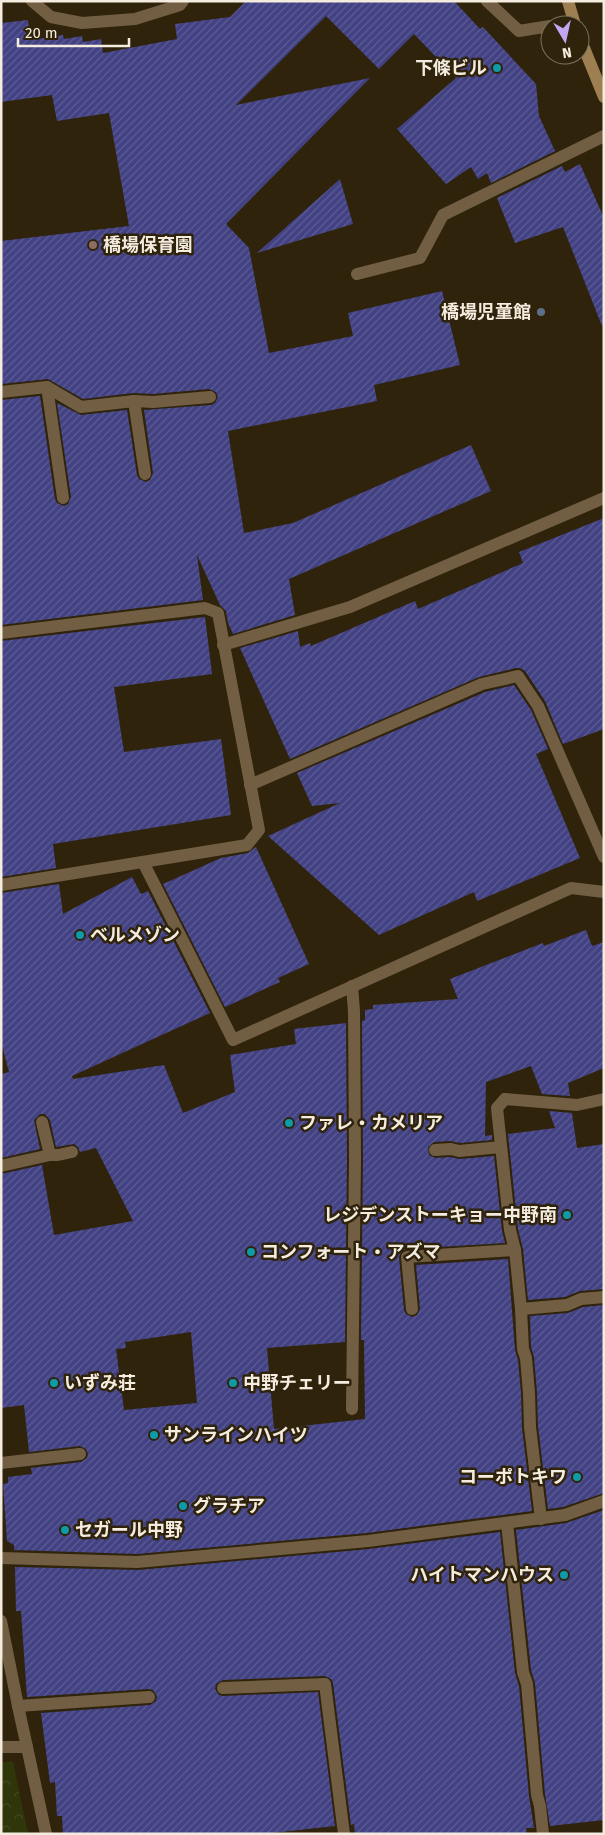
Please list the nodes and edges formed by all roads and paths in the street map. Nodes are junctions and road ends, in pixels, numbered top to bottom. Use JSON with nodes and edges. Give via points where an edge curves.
{"nodes":[{"id":1,"x":32,"y":1,"type":"edge"},
{"id":2,"x":183,"y":1,"type":"edge"},
{"id":3,"x":486,"y":1,"type":"edge"},
{"id":4,"x":568,"y":1,"type":"edge"},
{"id":5,"x":572,"y":15,"type":"edge"},
{"id":6,"x":540,"y":28,"type":"edge"},
{"id":7,"x":590,"y":63,"type":"edge"},
{"id":8,"x":604,"y":97,"type":"edge"},
{"id":9,"x":604,"y":136,"type":"edge"},
{"id":10,"x":357,"y":274,"type":"dead end"},
{"id":11,"x":47,"y":388,"type":"junction"},
{"id":12,"x":1,"y":392,"type":"edge"},
{"id":13,"x":210,"y":397,"type":"dead end"},
{"id":14,"x":134,"y":401,"type":"junction"},
{"id":15,"x":145,"y":474,"type":"dead end"},
{"id":16,"x":63,"y":498,"type":"dead end"},
{"id":17,"x":604,"y":498,"type":"edge"},
{"id":18,"x":1,"y":633,"type":"edge"},
{"id":19,"x":223,"y":645,"type":"junction"},
{"id":20,"x":250,"y":785,"type":"junction"},
{"id":21,"x":604,"y":856,"type":"edge"},
{"id":22,"x":143,"y":862,"type":"junction"},
{"id":23,"x":1,"y":885,"type":"edge"},
{"id":24,"x":604,"y":892,"type":"edge"},
{"id":25,"x":352,"y":986,"type":"junction"},
{"id":26,"x":604,"y":1099,"type":"edge"},
{"id":27,"x":42,"y":1122,"type":"dead end"},
{"id":28,"x":501,"y":1147,"type":"junction"},
{"id":29,"x":435,"y":1150,"type":"dead end"},
{"id":30,"x":72,"y":1152,"type":"dead end"},
{"id":31,"x":50,"y":1155,"type":"junction"},
{"id":32,"x":1,"y":1166,"type":"edge"},
{"id":33,"x":515,"y":1250,"type":"junction"},
{"id":34,"x":604,"y":1297,"type":"edge"},
{"id":35,"x":412,"y":1309,"type":"dead end"},
{"id":36,"x":521,"y":1309,"type":"junction"},
{"id":37,"x":352,"y":1409,"type":"dead end"},
{"id":38,"x":80,"y":1454,"type":"dead end"},
{"id":39,"x":1,"y":1463,"type":"edge"},
{"id":40,"x":604,"y":1501,"type":"edge"},
{"id":41,"x":541,"y":1519,"type":"junction"},
{"id":42,"x":507,"y":1523,"type":"junction"},
{"id":43,"x":1,"y":1558,"type":"edge"},
{"id":44,"x":1,"y":1621,"type":"edge"},
{"id":45,"x":223,"y":1688,"type":"dead end"},
{"id":46,"x":149,"y":1697,"type":"dead end"},
{"id":47,"x":18,"y":1706,"type":"junction"},
{"id":48,"x":1,"y":1747,"type":"edge"},
{"id":49,"x":27,"y":1747,"type":"junction"},
{"id":50,"x":46,"y":1834,"type":"edge"},
{"id":51,"x":344,"y":1834,"type":"edge"},
{"id":52,"x":543,"y":1834,"type":"edge"}],
"edges":[{"from":1,"to":2,"type":"street","via":[[52,17],[82,23],[135,19],[180,5]]},
{"from":3,"to":6,"type":"street","via":[[519,31]]},
{"from":4,"to":5,"type":"main road"},
{"from":7,"to":8,"type":"main road"},
{"from":9,"to":10,"type":"street","via":[[443,215],[420,258]]},
{"from":11,"to":12,"type":"street"},
{"from":11,"to":14,"type":"street","via":[[81,407]]},
{"from":11,"to":16,"type":"street"},
{"from":13,"to":14,"type":"street"},
{"from":14,"to":15,"type":"street"},
{"from":17,"to":19,"type":"street","via":[[350,607]]},
{"from":18,"to":19,"type":"street","via":[[205,608],[218,613]]},
{"from":19,"to":20,"type":"street"},
{"from":20,"to":21,"type":"street","via":[[482,684],[518,676],[538,706]]},
{"from":20,"to":22,"type":"street","via":[[259,830],[247,844]]},
{"from":22,"to":23,"type":"street"},
{"from":22,"to":25,"type":"street","via":[[233,1040]]},
{"from":24,"to":25,"type":"street","via":[[571,888]]},
{"from":25,"to":37,"type":"street","via":[[355,1159]]},
{"from":26,"to":28,"type":"street","via":[[577,1105],[505,1099],[497,1108]]},
{"from":27,"to":31,"type":"street"},
{"from":28,"to":29,"type":"street"},
{"from":28,"to":33,"type":"street"},
{"from":30,"to":31,"type":"street"},
{"from":31,"to":32,"type":"street"},
{"from":33,"to":35,"type":"street","via":[[407,1257]]},
{"from":33,"to":36,"type":"street"},
{"from":34,"to":36,"type":"street","via":[[581,1299],[567,1305]]},
{"from":36,"to":41,"type":"street"},
{"from":38,"to":39,"type":"street"},
{"from":40,"to":41,"type":"street","via":[[565,1515]]},
{"from":41,"to":42,"type":"street"},
{"from":42,"to":43,"type":"street","via":[[368,1541],[137,1562]]},
{"from":42,"to":52,"type":"street"},
{"from":44,"to":47,"type":"street"},
{"from":45,"to":51,"type":"street","via":[[325,1684]]},
{"from":46,"to":47,"type":"street"},
{"from":47,"to":49,"type":"street"},
{"from":48,"to":49,"type":"street"},
{"from":49,"to":50,"type":"street"}]}
